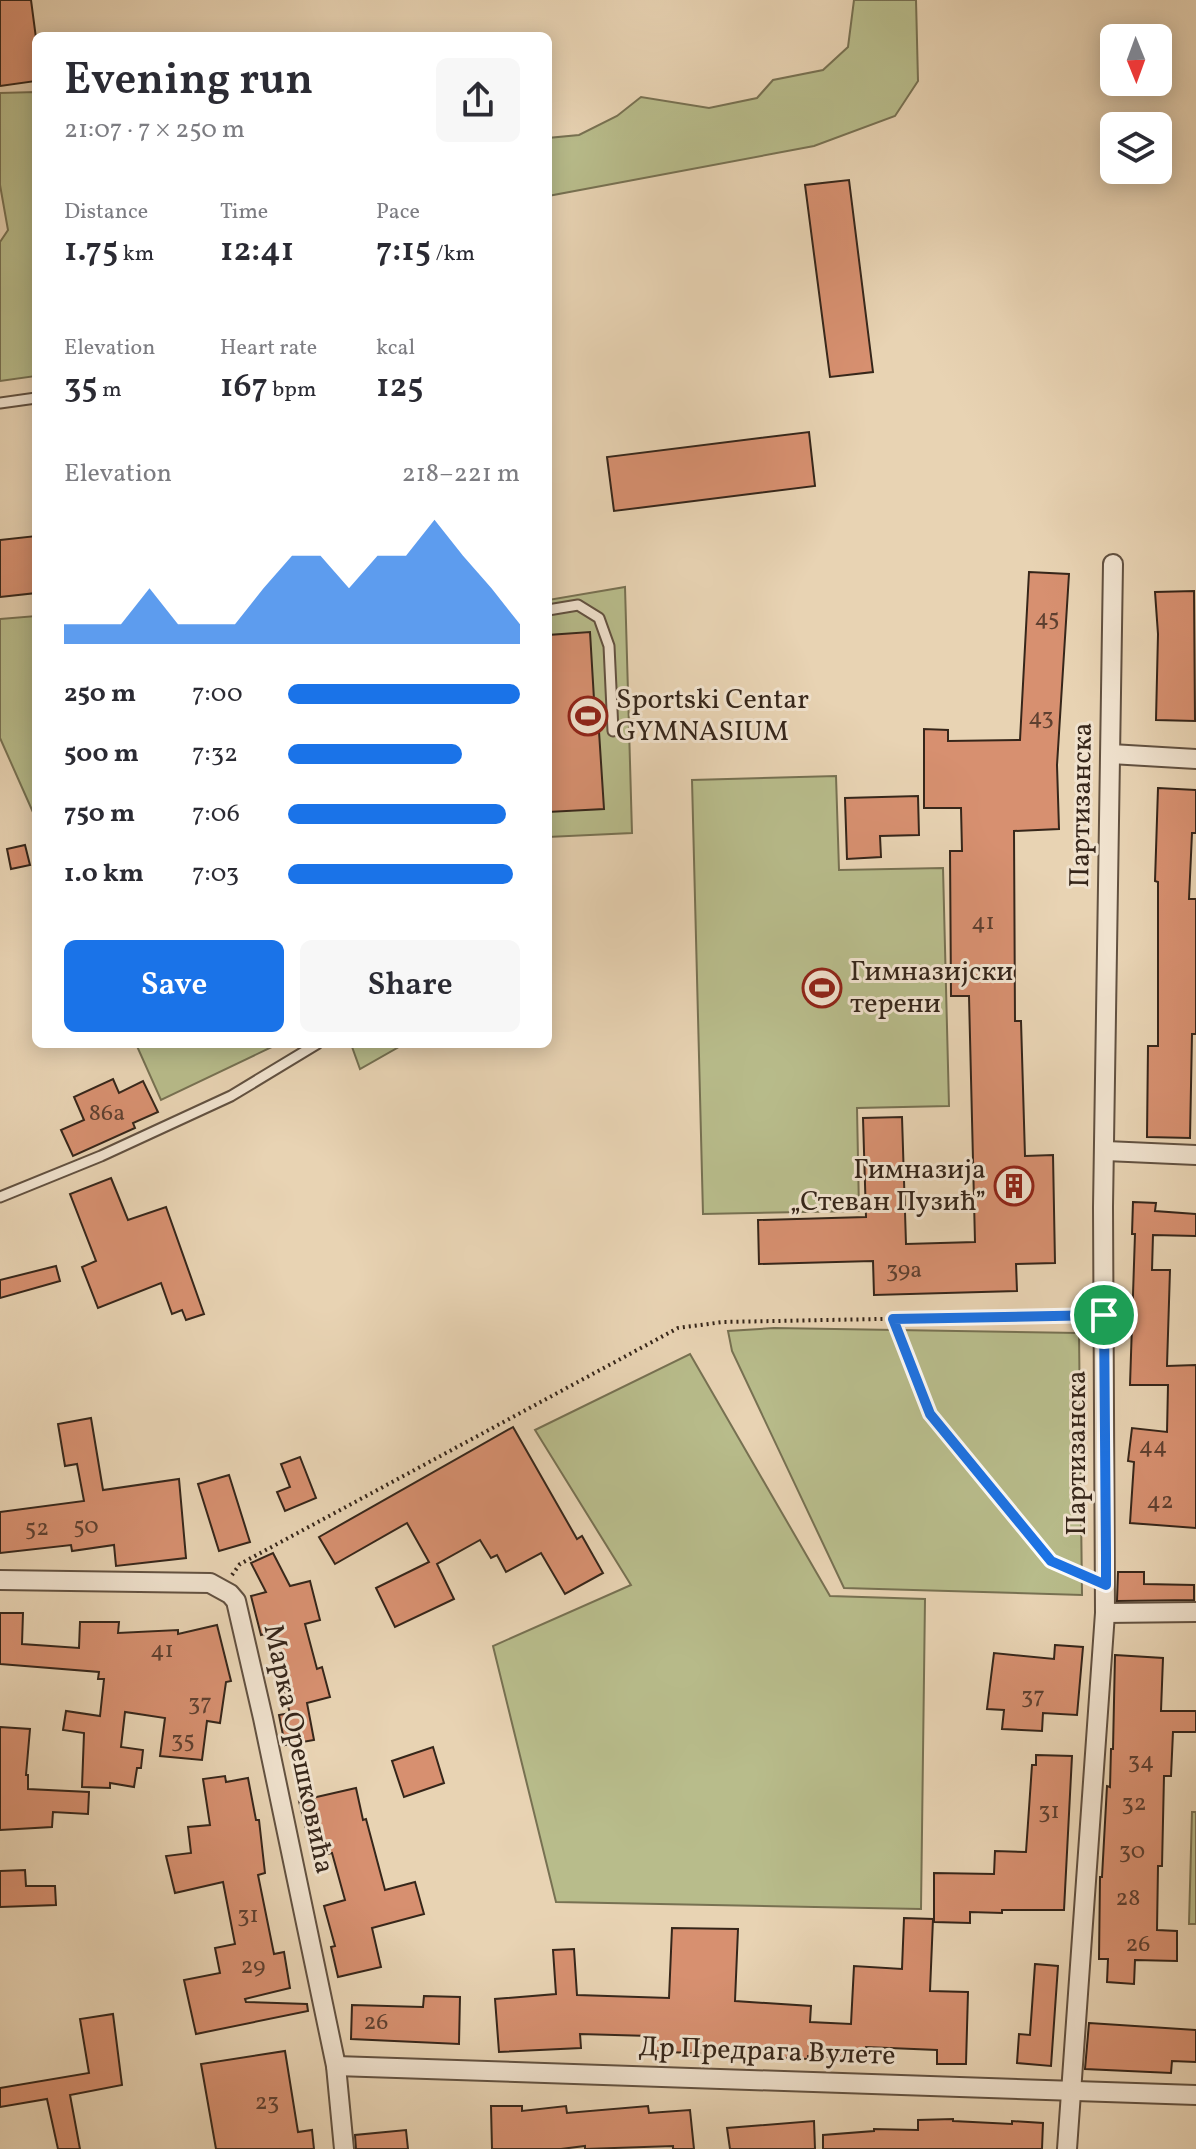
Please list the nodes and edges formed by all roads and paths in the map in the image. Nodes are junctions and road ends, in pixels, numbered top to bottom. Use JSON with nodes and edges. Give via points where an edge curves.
{"nodes":[{"id":1,"x":32,"y":399,"type":"edge"},
{"id":2,"x":0,"y":403,"type":"edge"},
{"id":3,"x":1113,"y":564,"type":"dead end"},
{"id":4,"x":552,"y":609,"type":"edge"},
{"id":5,"x":613,"y":731,"type":"dead end"},
{"id":6,"x":1111,"y":754,"type":"junction"},
{"id":7,"x":1196,"y":759,"type":"edge"},
{"id":8,"x":310,"y":1048,"type":"edge"},
{"id":9,"x":1106,"y":1151,"type":"junction"},
{"id":10,"x":1196,"y":1155,"type":"edge"},
{"id":11,"x":0,"y":1197,"type":"edge"},
{"id":12,"x":1104,"y":1315,"type":"junction"},
{"id":13,"x":893,"y":1319,"type":"junction"},
{"id":14,"x":0,"y":1580,"type":"edge"},
{"id":15,"x":1106,"y":1585,"type":"junction"},
{"id":16,"x":222,"y":1588,"type":"junction"},
{"id":17,"x":1196,"y":1612,"type":"edge"},
{"id":18,"x":1105,"y":1613,"type":"junction"},
{"id":19,"x":336,"y":2066,"type":"junction"},
{"id":20,"x":1071,"y":2090,"type":"junction"},
{"id":21,"x":1196,"y":2095,"type":"edge"},
{"id":22,"x":344,"y":2149,"type":"edge"},
{"id":23,"x":1067,"y":2149,"type":"edge"}],
"edges":[{"from":1,"to":2,"type":"lane"},
{"from":3,"to":6,"type":"street","name":"Партизанска"},
{"from":4,"to":5,"type":"lane","via":[[578,605],[599,618],[609,646]]},
{"from":6,"to":7,"type":"street"},
{"from":6,"to":9,"type":"street","name":"Партизанска"},
{"from":8,"to":11,"type":"lane","via":[[218,1102]]},
{"from":9,"to":10,"type":"street"},
{"from":9,"to":12,"type":"street","name":"Партизанска"},
{"from":12,"to":13,"type":"path"},
{"from":12,"to":15,"type":"street","name":"Партизанска"},
{"from":13,"to":15,"type":"path","via":[[930,1414],[1051,1561]]},
{"from":13,"to":16,"type":"path","via":[[723,1322],[678,1328],[240,1564]]},
{"from":14,"to":16,"type":"street","via":[[179,1581]]},
{"from":15,"to":18,"type":"street","name":"Партизанска"},
{"from":16,"to":19,"type":"street","name":"Марка Орешковића","via":[[240,1611]]},
{"from":17,"to":18,"type":"street"},
{"from":18,"to":20,"type":"street","name":"Партизанска"},
{"from":19,"to":20,"type":"street","name":"Др Предрага Вулете"},
{"from":19,"to":22,"type":"street","name":"Марка Орешковића"},
{"from":20,"to":21,"type":"street","name":"Др Предрага Вулете"},
{"from":20,"to":23,"type":"street","name":"Партизанска"}]}
